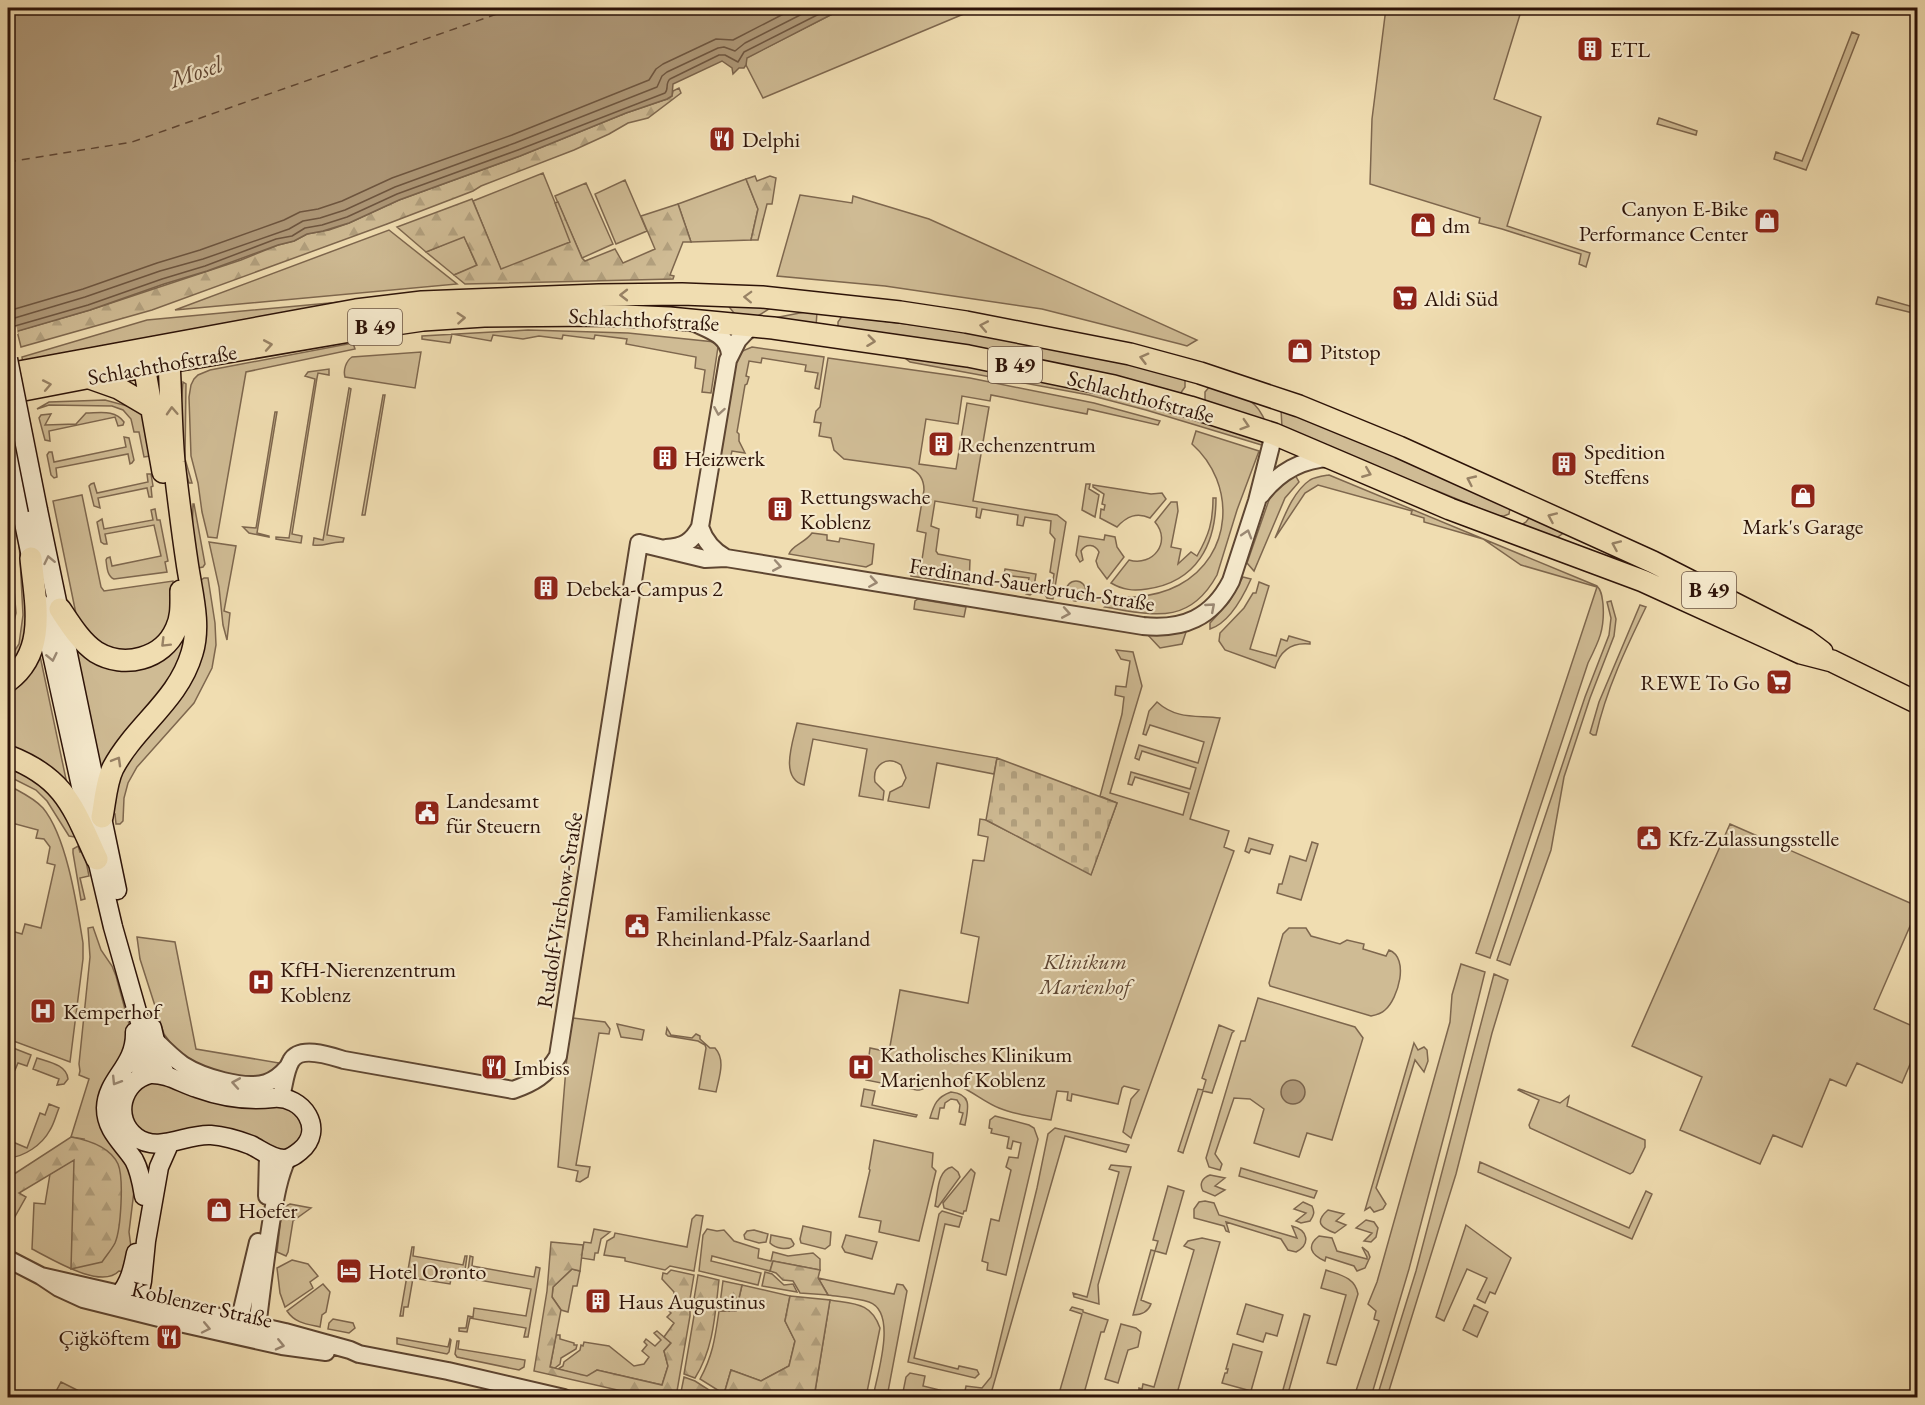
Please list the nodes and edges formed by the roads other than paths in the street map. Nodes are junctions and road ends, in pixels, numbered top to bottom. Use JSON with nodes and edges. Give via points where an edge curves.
{"nodes":[{"id":1,"x":682,"y":294,"type":"junction"},
{"id":2,"x":807,"y":301,"type":"junction"},
{"id":3,"x":830,"y":304,"type":"junction"},
{"id":4,"x":687,"y":320,"type":"junction"},
{"id":5,"x":710,"y":322,"type":"junction"},
{"id":6,"x":750,"y":327,"type":"junction"},
{"id":7,"x":827,"y":336,"type":"junction"},
{"id":8,"x":730,"y":354,"type":"junction"},
{"id":9,"x":8,"y":358,"type":"edge"},
{"id":10,"x":158,"y":358,"type":"junction"},
{"id":11,"x":1200,"y":373,"type":"junction"},
{"id":12,"x":8,"y":374,"type":"edge"},
{"id":13,"x":87,"y":377,"type":"junction"},
{"id":14,"x":8,"y":393,"type":"edge"},
{"id":15,"x":1263,"y":394,"type":"junction"},
{"id":16,"x":1190,"y":407,"type":"junction"},
{"id":17,"x":152,"y":408,"type":"junction"},
{"id":18,"x":1274,"y":434,"type":"junction"},
{"id":19,"x":8,"y":446,"type":"edge"},
{"id":20,"x":1330,"y":458,"type":"junction"},
{"id":21,"x":1257,"y":501,"type":"junction"},
{"id":22,"x":1524,"y":504,"type":"junction"},
{"id":23,"x":30,"y":512,"type":"junction"},
{"id":24,"x":1494,"y":526,"type":"junction"},
{"id":25,"x":700,"y":527,"type":"junction"},
{"id":26,"x":639,"y":543,"type":"joint"},
{"id":27,"x":665,"y":548,"type":"junction"},
{"id":28,"x":31,"y":558,"type":"junction"},
{"id":29,"x":726,"y":558,"type":"junction"},
{"id":30,"x":60,"y":609,"type":"junction"},
{"id":31,"x":1832,"y":661,"type":"junction"},
{"id":32,"x":8,"y":681,"type":"edge"},
{"id":33,"x":1917,"y":703,"type":"edge"},
{"id":34,"x":8,"y":756,"type":"edge"},
{"id":35,"x":102,"y":817,"type":"junction"},
{"id":36,"x":97,"y":859,"type":"junction"},
{"id":37,"x":124,"y":966,"type":"junction"},
{"id":38,"x":155,"y":1040,"type":"junction"},
{"id":39,"x":293,"y":1060,"type":"junction"},
{"id":40,"x":344,"y":1060,"type":"junction"},
{"id":41,"x":166,"y":1076,"type":"junction"},
{"id":42,"x":140,"y":1078,"type":"junction"},
{"id":43,"x":286,"y":1099,"type":"junction"},
{"id":44,"x":140,"y":1140,"type":"junction"},
{"id":45,"x":170,"y":1142,"type":"junction"},
{"id":46,"x":268,"y":1155,"type":"junction"},
{"id":47,"x":287,"y":1159,"type":"junction"},
{"id":48,"x":144,"y":1196,"type":"junction"},
{"id":49,"x":8,"y":1259,"type":"edge"},
{"id":50,"x":41,"y":1276,"type":"junction"},
{"id":51,"x":119,"y":1295,"type":"junction"},
{"id":52,"x":137,"y":1305,"type":"junction"},
{"id":53,"x":238,"y":1328,"type":"junction"},
{"id":54,"x":256,"y":1332,"type":"junction"},
{"id":55,"x":564,"y":1398,"type":"edge"}],
"edges":[{"from":2,"to":1,"type":"main road","name":"Schlachthofstraße","number":"B 49","one_way":true},
{"from":1,"to":5,"type":"main road"},
{"from":1,"to":10,"type":"main road","name":"Schlachthofstraße","number":"B 49","one_way":true,"via":[[422,302],[356,310]]},
{"from":2,"to":3,"type":"main road","name":"Schlachthofstraße","number":"B 49"},
{"from":2,"to":6,"type":"main road","via":[[770,312]]},
{"from":3,"to":7,"type":"main road"},
{"from":11,"to":3,"type":"main road","name":"Schlachthofstraße","number":"B 49","one_way":true,"via":[[1130,354],[977,324]]},
{"from":4,"to":5,"type":"main road","name":"Schlachthofstraße","number":"B 49"},
{"from":4,"to":8,"type":"street","via":[[719,335],[728,344]]},
{"from":10,"to":4,"type":"main road","name":"Schlachthofstraße","number":"B 49","one_way":true,"via":[[423,320],[546,315]]},
{"from":5,"to":6,"type":"main road","name":"Schlachthofstraße","number":"B 49"},
{"from":6,"to":7,"type":"main road","name":"Schlachthofstraße","number":"B 49"},
{"from":6,"to":8,"type":"street"},
{"from":7,"to":16,"type":"main road","name":"Schlachthofstraße","number":"B 49","one_way":true,"via":[[1040,369]]},
{"from":8,"to":25,"type":"street","one_way":true},
{"from":9,"to":23,"type":"main road","bridge":true},
{"from":10,"to":12,"type":"main road","name":"Schlachthofstraße","number":"B 49"},
{"from":10,"to":13,"type":"main road","name":"Schlachthofstraße","number":"B 49"},
{"from":10,"to":17,"type":"main road","via":[[146,377]]},
{"from":35,"to":10,"type":"main road","one_way":true,"via":[[111,771],[139,729],[171,696],[184,676],[193,650],[193,596]]},
{"from":11,"to":15,"type":"main road","name":"Schlachthofstraße","number":"B 49"},
{"from":11,"to":16,"type":"main road"},
{"from":14,"to":13,"type":"main road","name":"Schlachthofstraße","number":"B 49","one_way":true},
{"from":13,"to":17,"type":"main road","via":[[118,388]]},
{"from":15,"to":18,"type":"main road","via":[[1275,421]]},
{"from":22,"to":15,"type":"main road","name":"Schlachthofstraße","number":"B 49","one_way":true,"via":[[1399,447]]},
{"from":16,"to":18,"type":"main road","name":"Schlachthofstraße","number":"B 49","one_way":true},
{"from":17,"to":30,"type":"main road","one_way":true,"via":[[181,591],[177,628],[154,653],[132,661],[115,660],[89,647]]},
{"from":18,"to":20,"type":"main road","name":"Schlachthofstraße","number":"B 49"},
{"from":18,"to":21,"type":"street","name":"Ferdinand-Sauerbruch-Straße"},
{"from":19,"to":23,"type":"main road"},
{"from":20,"to":21,"type":"street","name":"Ferdinand-Sauerbruch-Straße","via":[[1279,475]]},
{"from":20,"to":24,"type":"main road","name":"Schlachthofstraße","number":"B 49","one_way":true},
{"from":29,"to":21,"type":"street","name":"Ferdinand-Sauerbruch-Straße","one_way":true,"via":[[1168,627],[1201,615],[1226,592]]},
{"from":22,"to":24,"type":"main road","via":[[1515,520]]},
{"from":31,"to":22,"type":"main road","name":"Schlachthofstraße","number":"B 49","one_way":true,"via":[[1811,643],[1653,562]]},
{"from":23,"to":28,"type":"main road"},
{"from":30,"to":23,"type":"main road","one_way":true},
{"from":24,"to":31,"type":"main road","name":"Schlachthofstraße","number":"B 49","via":[[1628,575],[1801,653]]},
{"from":25,"to":27,"type":"street","via":[[688,543]]},
{"from":25,"to":29,"type":"street","via":[[709,544]]},
{"from":26,"to":27,"type":"street","name":"Ferdinand-Sauerbruch-Straße"},
{"from":26,"to":40,"type":"street","name":"Rudolf-Virchow-Straße","via":[[558,1056],[552,1068],[541,1078],[513,1090]]},
{"from":27,"to":29,"type":"street","name":"Ferdinand-Sauerbruch-Straße","via":[[705,559]]},
{"from":28,"to":32,"type":"main road","via":[[34,642],[28,660]]},
{"from":28,"to":36,"type":"main road","one_way":true},
{"from":30,"to":35,"type":"main road"},
{"from":31,"to":33,"type":"main road","name":"Schlachthofstraße","number":"B 49"},
{"from":34,"to":36,"type":"main road","via":[[42,773],[60,789],[72,805]]},
{"from":35,"to":38,"type":"main road"},
{"from":36,"to":37,"type":"main road"},
{"from":37,"to":42,"type":"main road","via":[[144,1041]]},
{"from":37,"to":48,"type":"main road","one_way":true,"via":[[135,1045],[106,1108],[112,1131],[136,1165]]},
{"from":39,"to":38,"type":"street","one_way":true,"via":[[277,1078],[261,1084],[228,1082],[191,1070]]},
{"from":38,"to":41,"type":"main road"},
{"from":39,"to":40,"type":"street","name":"Rudolf-Virchow-Straße","via":[[324,1054]]},
{"from":39,"to":43,"type":"street"},
{"from":40,"to":43,"type":"street","name":"Rudolf-Virchow-Straße","via":[[303,1062]]},
{"from":41,"to":42,"type":"main road","via":[[150,1074]]},
{"from":41,"to":43,"type":"main road","via":[[231,1097]]},
{"from":42,"to":44,"type":"main road","via":[[128,1089],[122,1109],[126,1126]]},
{"from":43,"to":47,"type":"main road","via":[[307,1114],[311,1126],[303,1149]]},
{"from":44,"to":45,"type":"main road"},
{"from":44,"to":48,"type":"main road","via":[[149,1166]]},
{"from":45,"to":46,"type":"main road","via":[[209,1135],[243,1142]]},
{"from":45,"to":52,"type":"main road","via":[[159,1167]]},
{"from":46,"to":47,"type":"main road"},
{"from":46,"to":53,"type":"street","via":[[267,1192]]},
{"from":47,"to":54,"type":"street","via":[[276,1193]]},
{"from":48,"to":51,"type":"main road","via":[[132,1268]]},
{"from":49,"to":50,"type":"street","name":"Koblenzer Straße"},
{"from":50,"to":51,"type":"street","name":"Koblenzer Straße"},
{"from":50,"to":52,"type":"street","name":"Koblenzer Straße","via":[[83,1299]]},
{"from":51,"to":52,"type":"street","name":"Koblenzer Straße"},
{"from":52,"to":53,"type":"street","name":"Koblenzer Straße"},
{"from":53,"to":54,"type":"street","name":"Koblenzer Straße"},
{"from":54,"to":55,"type":"street","name":"Koblenzer Straße","via":[[285,1332],[359,1354]]}]}
